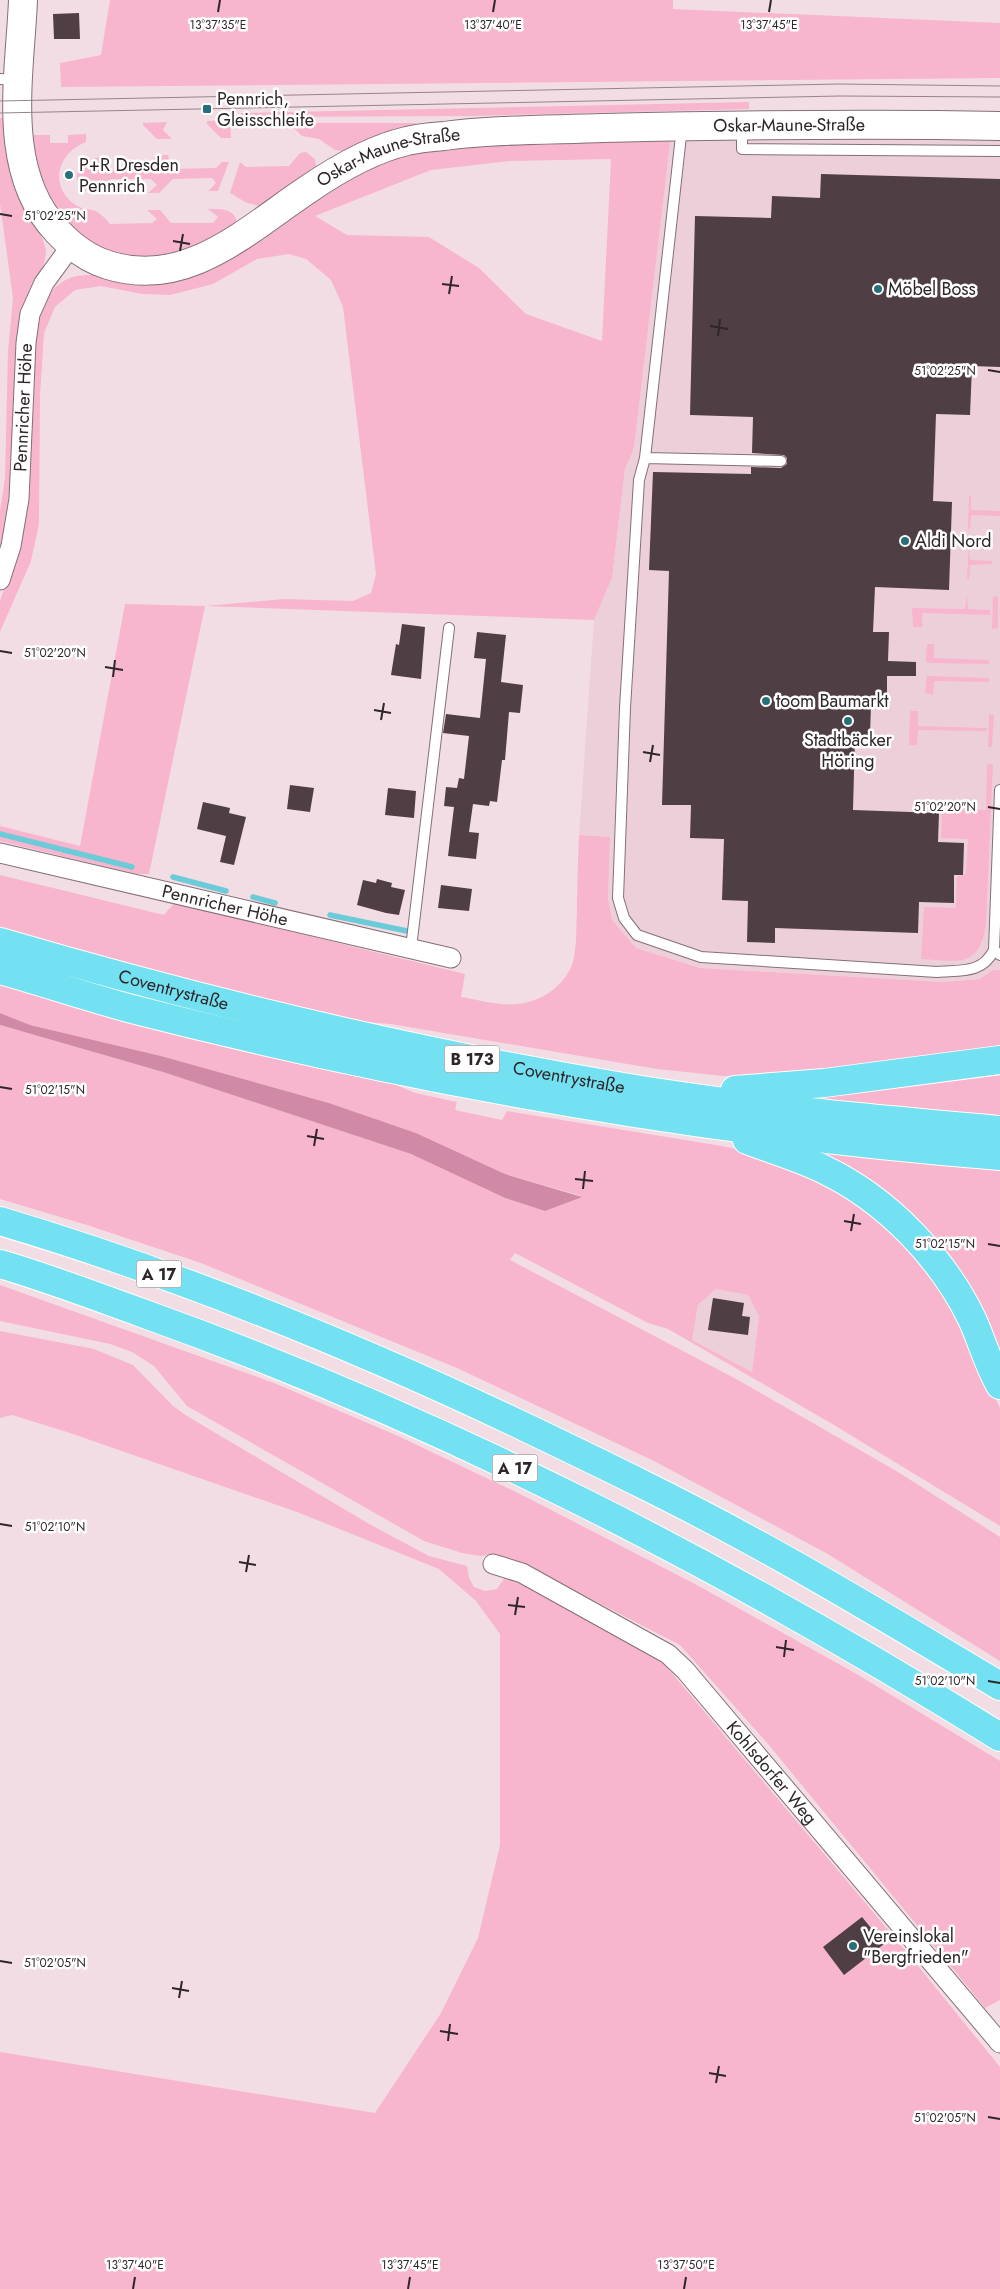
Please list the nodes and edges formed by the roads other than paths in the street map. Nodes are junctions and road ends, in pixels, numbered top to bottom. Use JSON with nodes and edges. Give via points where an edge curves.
{"nodes":[{"id":1,"x":23,"y":0,"type":"edge"},
{"id":2,"x":10,"y":80,"type":"edge"},
{"id":3,"x":742,"y":125,"type":"junction"},
{"id":4,"x":682,"y":126,"type":"junction"},
{"id":5,"x":1000,"y":126,"type":"edge"},
{"id":6,"x":1000,"y":151,"type":"edge"},
{"id":7,"x":71,"y":246,"type":"junction"},
{"id":8,"x":645,"y":458,"type":"junction"},
{"id":9,"x":781,"y":461,"type":"dead end"},
{"id":10,"x":0,"y":580,"type":"edge"},
{"id":11,"x":449,"y":628,"type":"dead end"},
{"id":12,"x":1000,"y":790,"type":"edge"},
{"id":13,"x":0,"y":853,"type":"edge"},
{"id":14,"x":0,"y":942,"type":"edge"},
{"id":15,"x":411,"y":948,"type":"junction"},
{"id":16,"x":997,"y":952,"type":"edge"},
{"id":17,"x":451,"y":958,"type":"dead end"},
{"id":18,"x":0,"y":970,"type":"edge"},
{"id":19,"x":1000,"y":1060,"type":"edge"},
{"id":20,"x":682,"y":1095,"type":"junction"},
{"id":21,"x":696,"y":1122,"type":"junction"},
{"id":22,"x":1000,"y":1130,"type":"edge"},
{"id":23,"x":1000,"y":1156,"type":"edge"},
{"id":24,"x":0,"y":1221,"type":"edge"},
{"id":25,"x":0,"y":1264,"type":"edge"},
{"id":26,"x":1000,"y":1386,"type":"edge"},
{"id":27,"x":493,"y":1564,"type":"dead end"},
{"id":28,"x":1000,"y":1686,"type":"edge"},
{"id":29,"x":1000,"y":1737,"type":"edge"},
{"id":30,"x":1000,"y":2043,"type":"edge"}],
"edges":[{"from":1,"to":2,"type":"street","name":"Oskar-Maune-Straße"},
{"from":2,"to":7,"type":"street","name":"Oskar-Maune-Straße","via":[[21,162],[30,193],[46,220]]},
{"from":3,"to":4,"type":"street","name":"Oskar-Maune-Straße"},
{"from":3,"to":5,"type":"street","name":"Oskar-Maune-Straße"},
{"from":3,"to":6,"type":"lane","via":[[742,149]]},
{"from":4,"to":7,"type":"street","name":"Oskar-Maune-Straße","via":[[477,132],[407,140],[338,171],[307,189],[226,247],[193,262],[161,270],[134,271],[105,264]]},
{"from":4,"to":8,"type":"lane"},
{"from":7,"to":10,"type":"street","name":"Pennricher Höhe","via":[[44,283],[30,314],[19,499],[11,546]]},
{"from":8,"to":9,"type":"lane"},
{"from":8,"to":16,"type":"lane","via":[[639,480],[625,708],[618,898],[624,918],[637,934],[701,957],[937,972],[972,970]]},
{"from":11,"to":15,"type":"lane"},
{"from":12,"to":16,"type":"lane"},
{"from":13,"to":15,"type":"street","name":"Pennricher Höhe"},
{"from":14,"to":20,"type":"highway","name":"Coventrystraße","number":"B 173","via":[[128,980],[265,1014],[511,1067]]},
{"from":15,"to":17,"type":"street","name":"Pennricher Höhe"},
{"from":18,"to":21,"type":"highway","number":"B 173","via":[[125,1007],[376,1066],[508,1092]]},
{"from":19,"to":20,"type":"highway","via":[[824,1083]]},
{"from":20,"to":22,"type":"highway","name":"Coventrystraße","number":"B 173","via":[[846,1116]]},
{"from":21,"to":23,"type":"highway","number":"B 173","via":[[842,1142]]},
{"from":21,"to":26,"type":"highway","via":[[824,1169],[889,1211],[942,1270],[972,1318]]},
{"from":24,"to":28,"type":"highway","number":"A 17","via":[[218,1295],[442,1388],[621,1473],[755,1543]]},
{"from":25,"to":29,"type":"highway","number":"A 17","via":[[283,1366],[534,1476],[708,1566]]},
{"from":27,"to":30,"type":"street","name":"Kohlsdorfer Weg","via":[[522,1573],[668,1654],[685,1670]]}]}
